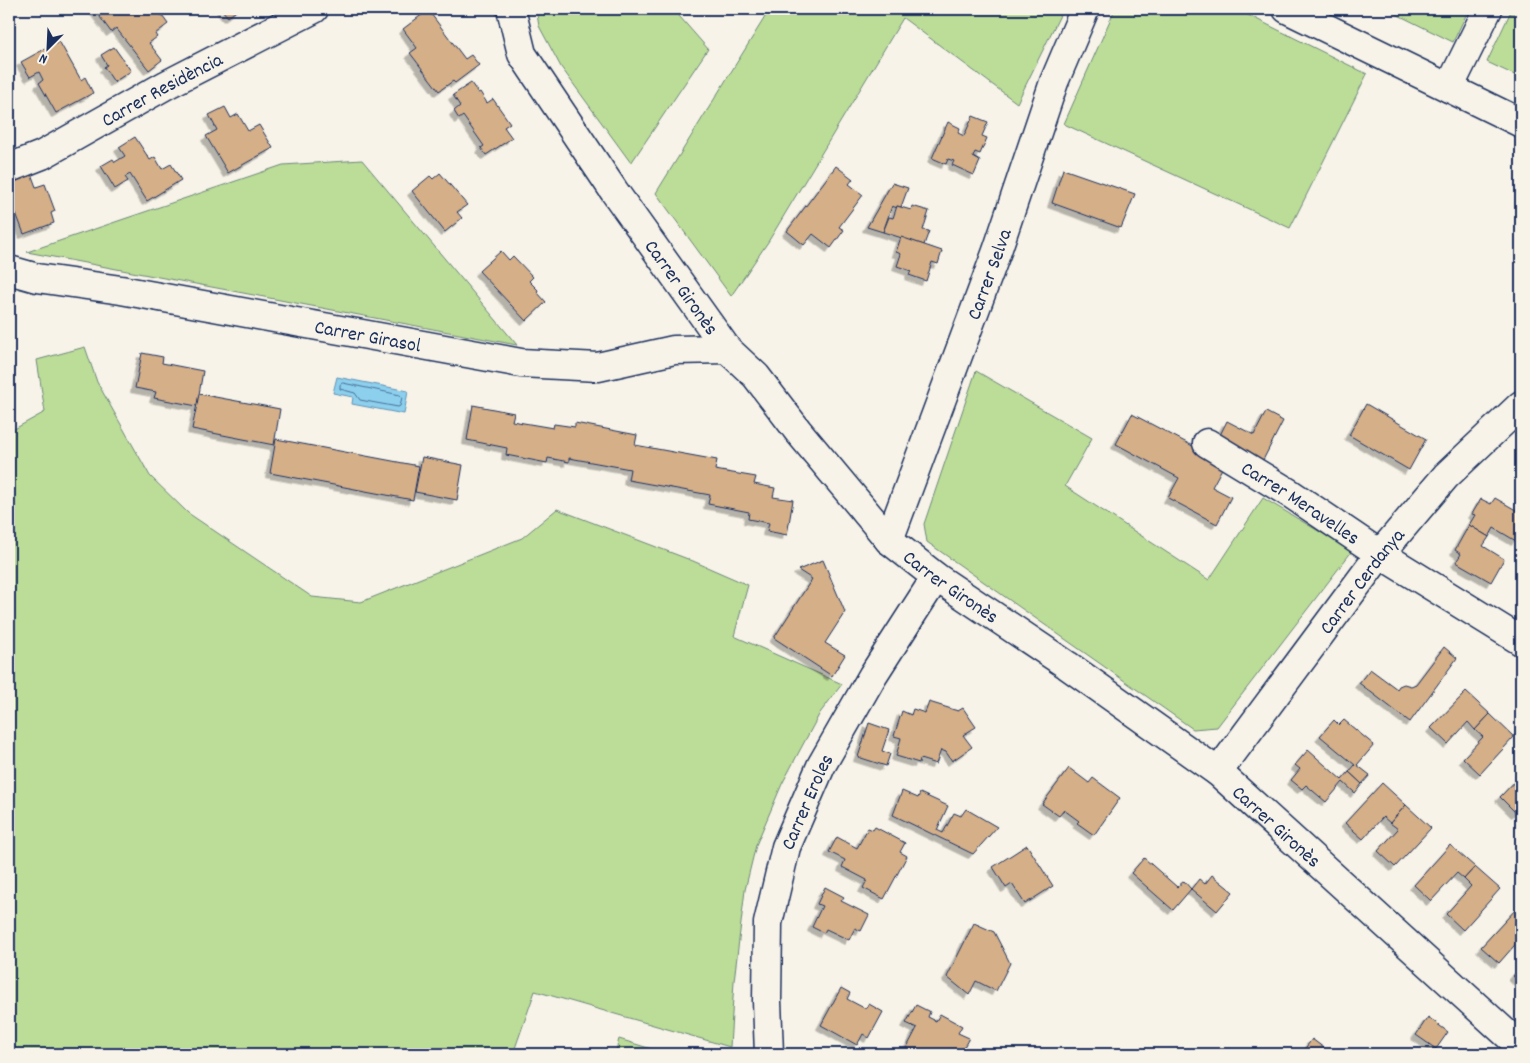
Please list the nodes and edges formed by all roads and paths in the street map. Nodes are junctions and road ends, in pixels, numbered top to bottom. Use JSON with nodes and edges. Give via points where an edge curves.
{"nodes":[{"id":1,"x":314,"y":9,"type":"edge"},
{"id":2,"x":511,"y":9,"type":"edge"},
{"id":3,"x":1085,"y":9,"type":"edge"},
{"id":4,"x":1286,"y":9,"type":"edge"},
{"id":5,"x":1488,"y":9,"type":"edge"},
{"id":6,"x":1449,"y":88,"type":"junction"},
{"id":7,"x":1521,"y":123,"type":"edge"},
{"id":8,"x":9,"y":168,"type":"edge"},
{"id":9,"x":9,"y":270,"type":"edge"},
{"id":10,"x":727,"y":349,"type":"junction"},
{"id":11,"x":1521,"y":405,"type":"edge"},
{"id":12,"x":1207,"y":443,"type":"dead end"},
{"id":13,"x":889,"y":540,"type":"junction"},
{"id":14,"x":1380,"y":554,"type":"junction"},
{"id":15,"x":936,"y":577,"type":"junction"},
{"id":16,"x":1521,"y":641,"type":"edge"},
{"id":17,"x":1218,"y":772,"type":"junction"},
{"id":18,"x":1521,"y":1047,"type":"edge"},
{"id":19,"x":769,"y":1054,"type":"edge"}],
"edges":[{"from":1,"to":8,"type":"street","name":"Carrer Residència","via":[[166,85],[42,155]]},
{"from":2,"to":10,"type":"street","name":"Carrer Gironès","via":[[522,54],[614,191]]},
{"from":3,"to":13,"type":"street","name":"Carrer Selva","via":[[1054,82],[997,251]]},
{"from":4,"to":6,"type":"street"},
{"from":5,"to":6,"type":"street"},
{"from":6,"to":7,"type":"street"},
{"from":9,"to":10,"type":"street","name":"Carrer Girasol","via":[[36,278],[121,290],[522,363],[598,367],[674,350]]},
{"from":10,"to":13,"type":"street","name":"Carrer Gironès","via":[[756,376]]},
{"from":11,"to":14,"type":"street","name":"Carrer Cerdanya","via":[[1446,476]]},
{"from":12,"to":14,"type":"street","name":"Carrer Meravelles"},
{"from":13,"to":15,"type":"street","name":"Carrer Gironès"},
{"from":14,"to":16,"type":"street","name":"Carrer Meravelles"},
{"from":14,"to":17,"type":"street","name":"Carrer Cerdanya"},
{"from":15,"to":17,"type":"street","name":"Carrer Gironès"},
{"from":15,"to":19,"type":"street","name":"Carrer Eroles","via":[[821,766],[786,848],[768,923]]},
{"from":17,"to":18,"type":"street","name":"Carrer Gironès"}]}
